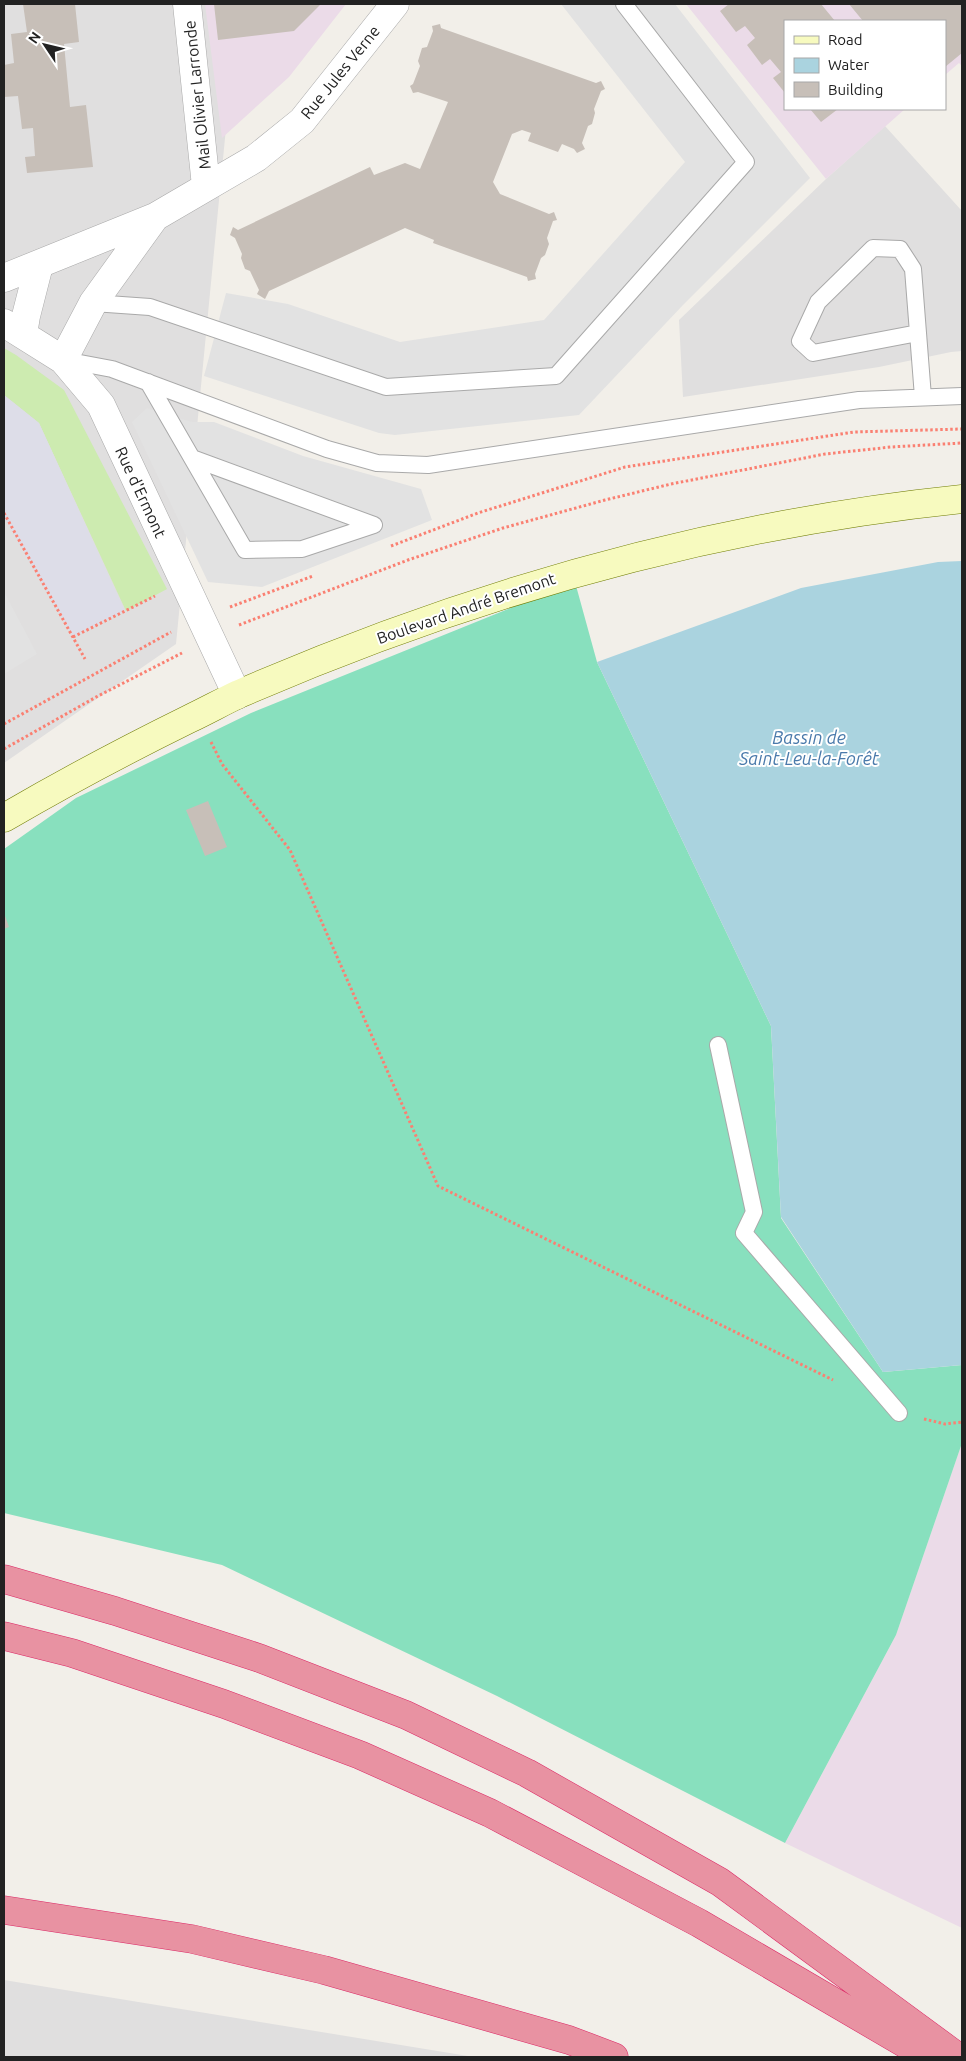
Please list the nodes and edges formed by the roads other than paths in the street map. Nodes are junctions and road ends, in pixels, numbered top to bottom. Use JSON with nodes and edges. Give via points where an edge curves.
{"nodes":[{"id":1,"x":187,"y":4,"type":"edge"},
{"id":2,"x":395,"y":4,"type":"edge"},
{"id":3,"x":624,"y":4,"type":"edge"},
{"id":4,"x":206,"y":186,"type":"junction"},
{"id":5,"x":155,"y":217,"type":"junction"},
{"id":6,"x":40,"y":265,"type":"junction"},
{"id":7,"x":4,"y":278,"type":"edge"},
{"id":8,"x":93,"y":303,"type":"junction"},
{"id":9,"x":13,"y":329,"type":"edge"},
{"id":10,"x":918,"y":333,"type":"junction"},
{"id":11,"x":63,"y":360,"type":"junction"},
{"id":12,"x":148,"y":382,"type":"junction"},
{"id":13,"x":962,"y":396,"type":"edge"},
{"id":14,"x":923,"y":397,"type":"junction"},
{"id":15,"x":192,"y":458,"type":"junction"},
{"id":16,"x":962,"y":499,"type":"edge"},
{"id":17,"x":237,"y":696,"type":"junction"},
{"id":18,"x":4,"y":818,"type":"edge"},
{"id":19,"x":718,"y":1045,"type":"dead end"},
{"id":20,"x":899,"y":1412,"type":"road end"},
{"id":21,"x":4,"y":1579,"type":"edge"},
{"id":22,"x":4,"y":1636,"type":"edge"},
{"id":23,"x":4,"y":1910,"type":"edge"},
{"id":24,"x":614,"y":2057,"type":"edge"},
{"id":25,"x":928,"y":2057,"type":"edge"},
{"id":26,"x":958,"y":2057,"type":"edge"}],
"edges":[{"from":1,"to":4,"type":"street","name":"Mail Olivier Larronde"},
{"from":2,"to":4,"type":"street","name":"Rue Jules Verne","via":[[302,121],[256,158]]},
{"from":3,"to":8,"type":"lane","via":[[746,162],[556,376],[386,387],[150,307]]},
{"from":4,"to":5,"type":"street","name":"Rue Jules Verne"},
{"from":5,"to":6,"type":"street","name":"Rue Jules Verne"},
{"from":5,"to":8,"type":"street","name":"Rue Jules Verne"},
{"from":6,"to":7,"type":"street","name":"Rue Jules Verne"},
{"from":6,"to":9,"type":"street","via":[[26,316]]},
{"from":8,"to":11,"type":"street","name":"Rue Jules Verne"},
{"from":9,"to":11,"type":"street","name":"Rue d'Ermont"},
{"from":10,"to":10,"type":"lane","via":[[913,269],[900,249],[873,248],[818,302],[800,341],[813,353]]},
{"from":10,"to":14,"type":"lane"},
{"from":11,"to":12,"type":"lane","via":[[112,369]]},
{"from":11,"to":17,"type":"street","name":"Rue d'Ermont","via":[[101,405]]},
{"from":12,"to":14,"type":"lane","via":[[327,449],[377,463],[428,465],[859,400]]},
{"from":12,"to":15,"type":"lane"},
{"from":13,"to":14,"type":"lane"},
{"from":15,"to":15,"type":"lane","via":[[245,550],[302,549],[374,526]]},
{"from":16,"to":17,"type":"street","name":"Boulevard André Bremont","via":[[767,526],[634,556],[441,615]]},
{"from":17,"to":18,"type":"street","name":"Boulevard André Bremont","via":[[97,766]]},
{"from":19,"to":20,"type":"lane","via":[[754,1212],[744,1233]]},
{"from":21,"to":26,"type":"highway","via":[[260,1658],[406,1716],[527,1773],[720,1882]]},
{"from":22,"to":25,"type":"highway","via":[[72,1653],[224,1704],[360,1755],[490,1813],[699,1923]]},
{"from":23,"to":24,"type":"highway","via":[[192,1939],[324,1970],[569,2040]]}]}
